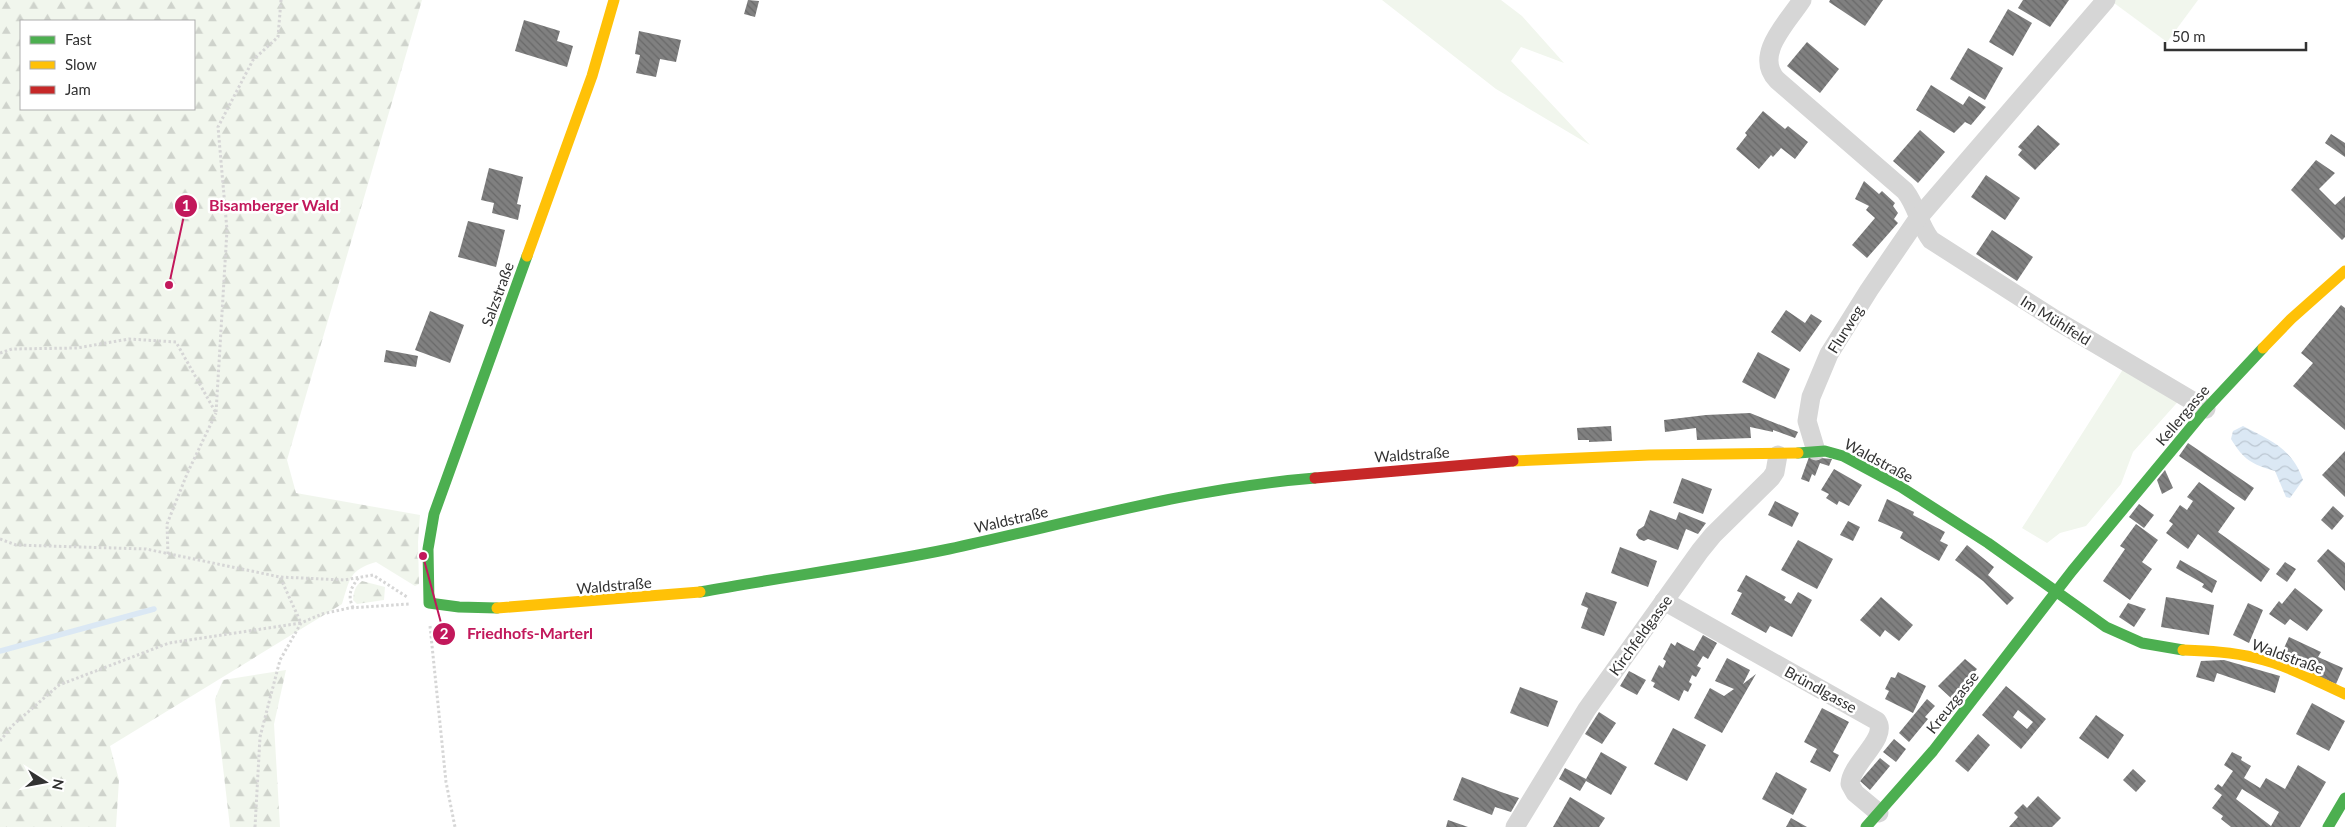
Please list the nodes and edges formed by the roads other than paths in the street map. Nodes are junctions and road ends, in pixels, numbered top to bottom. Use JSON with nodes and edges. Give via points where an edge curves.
{"nodes":[{"id":1,"x":614,"y":0,"type":"edge"},
{"id":2,"x":1802,"y":0,"type":"edge"},
{"id":3,"x":2106,"y":0,"type":"edge"},
{"id":4,"x":1918,"y":217,"type":"junction"},
{"id":5,"x":2345,"y":271,"type":"edge"},
{"id":6,"x":2206,"y":409,"type":"junction"},
{"id":7,"x":1816,"y":451,"type":"junction"},
{"id":8,"x":1778,"y":455,"type":"junction"},
{"id":9,"x":2057,"y":591,"type":"junction"},
{"id":10,"x":1664,"y":601,"type":"junction"},
{"id":11,"x":429,"y":603,"type":"joint"},
{"id":12,"x":2345,"y":694,"type":"edge"},
{"id":13,"x":2345,"y":798,"type":"edge"},
{"id":14,"x":1879,"y":813,"type":"junction"},
{"id":15,"x":1515,"y":827,"type":"edge"},
{"id":16,"x":1866,"y":827,"type":"edge"},
{"id":17,"x":2328,"y":827,"type":"edge"}],
"edges":[{"from":1,"to":11,"type":"street","name":"Salzstraße","via":[[592,76],[434,514],[428,549]]},
{"from":2,"to":4,"type":"street","name":"Im Mühlfeld","via":[[1772,46],[1769,68],[1777,80],[1905,191]]},
{"from":3,"to":4,"type":"street"},
{"from":4,"to":6,"type":"street","name":"Im Mühlfeld","via":[[1931,240],[1951,254]]},
{"from":4,"to":7,"type":"street","name":"Flurweg","via":[[1823,366],[1807,413],[1808,430]]},
{"from":5,"to":6,"type":"street","name":"Kellergasse","via":[[2291,319]]},
{"from":6,"to":9,"type":"street","name":"Kellergasse"},
{"from":7,"to":8,"type":"street","name":"Waldstraße"},
{"from":7,"to":9,"type":"street","name":"Waldstraße","via":[[1837,454],[1889,480]]},
{"from":8,"to":10,"type":"street","name":"Kirchfeldgasse","via":[[1771,478],[1713,535]]},
{"from":8,"to":11,"type":"street","name":"Waldstraße","via":[[1597,456],[1275,481],[1165,500],[947,549],[694,593],[498,608]]},
{"from":9,"to":12,"type":"street","name":"Waldstraße","via":[[2106,627],[2140,644],[2253,657]]},
{"from":9,"to":14,"type":"street","name":"Kreuzgasse","via":[[1933,751]]},
{"from":10,"to":14,"type":"street","name":"Bründlgasse","via":[[1877,721],[1880,726],[1878,738],[1854,770],[1850,784],[1855,793]]},
{"from":10,"to":15,"type":"street","name":"Kirchfeldgasse","via":[[1587,709]]},
{"from":13,"to":17,"type":"street"},
{"from":14,"to":16,"type":"street","name":"Kreuzgasse"}]}
